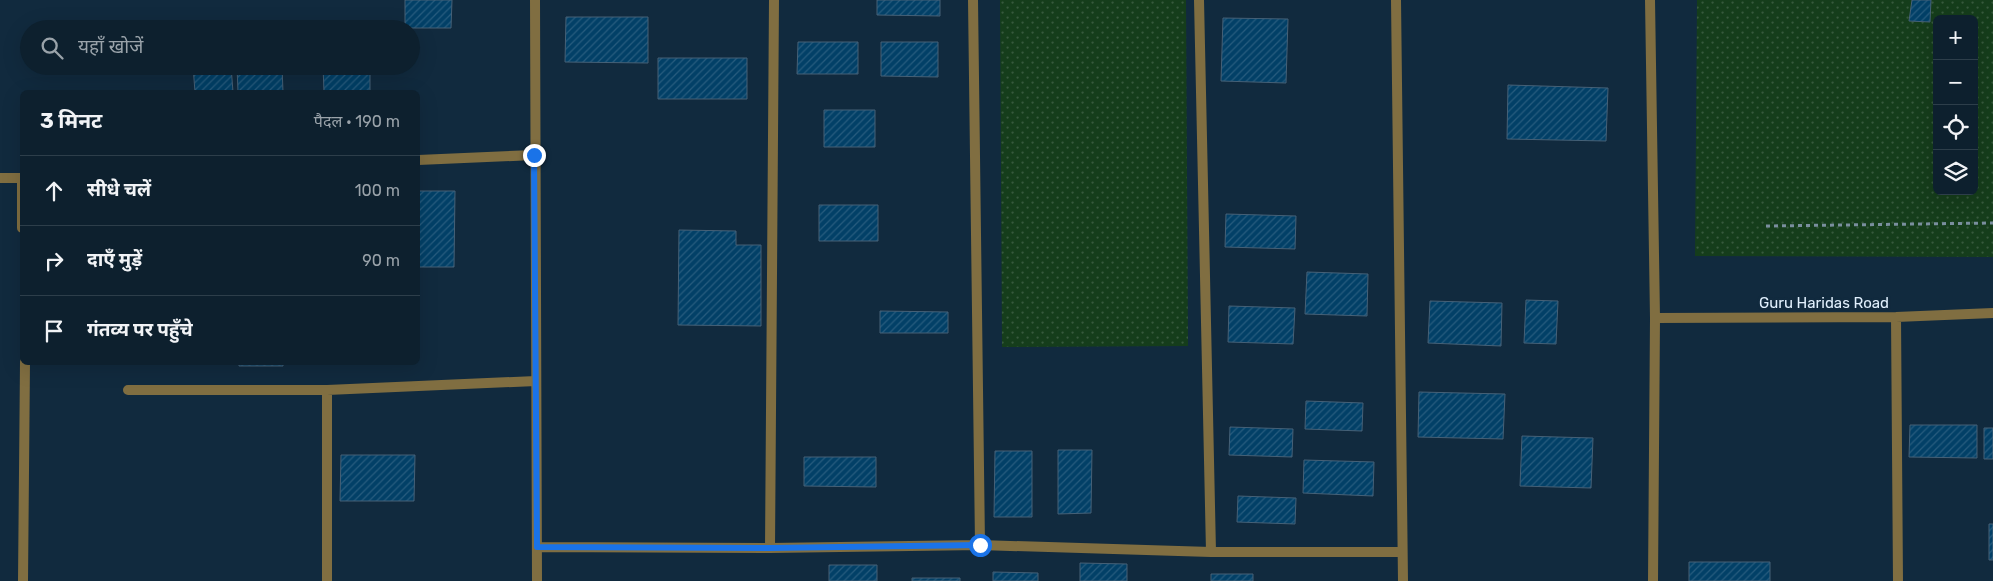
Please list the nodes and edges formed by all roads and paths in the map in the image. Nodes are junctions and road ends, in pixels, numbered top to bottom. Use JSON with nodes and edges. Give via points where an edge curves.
{"nodes":[{"id":1,"x":535,"y":0,"type":"edge"},
{"id":2,"x":774,"y":0,"type":"edge"},
{"id":3,"x":973,"y":0,"type":"edge"},
{"id":4,"x":1199,"y":0,"type":"edge"},
{"id":5,"x":1396,"y":0,"type":"edge"},
{"id":6,"x":1650,"y":0,"type":"edge"},
{"id":7,"x":534,"y":155,"type":"junction"},
{"id":8,"x":420,"y":160,"type":"edge"},
{"id":9,"x":0,"y":178,"type":"edge"},
{"id":10,"x":20,"y":178,"type":"edge"},
{"id":11,"x":1993,"y":223,"type":"edge"},
{"id":12,"x":1766,"y":226,"type":"dead end"},
{"id":13,"x":1993,"y":313,"type":"edge"},
{"id":14,"x":1896,"y":317,"type":"junction"},
{"id":15,"x":1655,"y":318,"type":"junction"},
{"id":16,"x":25,"y":365,"type":"edge"},
{"id":17,"x":536,"y":382,"type":"junction"},
{"id":18,"x":128,"y":390,"type":"dead end"},
{"id":19,"x":327,"y":390,"type":"junction"},
{"id":20,"x":980,"y":545,"type":"junction"},
{"id":21,"x":537,"y":547,"type":"junction"},
{"id":22,"x":770,"y":548,"type":"junction"},
{"id":23,"x":1211,"y":552,"type":"junction"},
{"id":24,"x":1402,"y":552,"type":"junction"},
{"id":25,"x":23,"y":581,"type":"edge"},
{"id":26,"x":327,"y":581,"type":"edge"},
{"id":27,"x":537,"y":581,"type":"edge"},
{"id":28,"x":1403,"y":581,"type":"edge"},
{"id":29,"x":1653,"y":581,"type":"edge"},
{"id":30,"x":1898,"y":581,"type":"edge"}],
"edges":[{"from":1,"to":7,"type":"street"},
{"from":2,"to":22,"type":"street"},
{"from":3,"to":20,"type":"street"},
{"from":4,"to":23,"type":"street"},
{"from":5,"to":24,"type":"street"},
{"from":6,"to":15,"type":"street"},
{"from":7,"to":8,"type":"street"},
{"from":7,"to":17,"type":"street"},
{"from":9,"to":10,"type":"street"},
{"from":11,"to":12,"type":"path"},
{"from":13,"to":14,"type":"street","name":"Guru Haridas Road"},
{"from":14,"to":15,"type":"street","name":"Guru Haridas Road"},
{"from":14,"to":30,"type":"street"},
{"from":15,"to":29,"type":"street"},
{"from":16,"to":25,"type":"street"},
{"from":17,"to":19,"type":"street"},
{"from":17,"to":21,"type":"street"},
{"from":18,"to":19,"type":"street"},
{"from":19,"to":26,"type":"street"},
{"from":20,"to":22,"type":"street"},
{"from":20,"to":23,"type":"street"},
{"from":21,"to":22,"type":"street"},
{"from":21,"to":27,"type":"street"},
{"from":23,"to":24,"type":"street"},
{"from":24,"to":28,"type":"street"}]}
